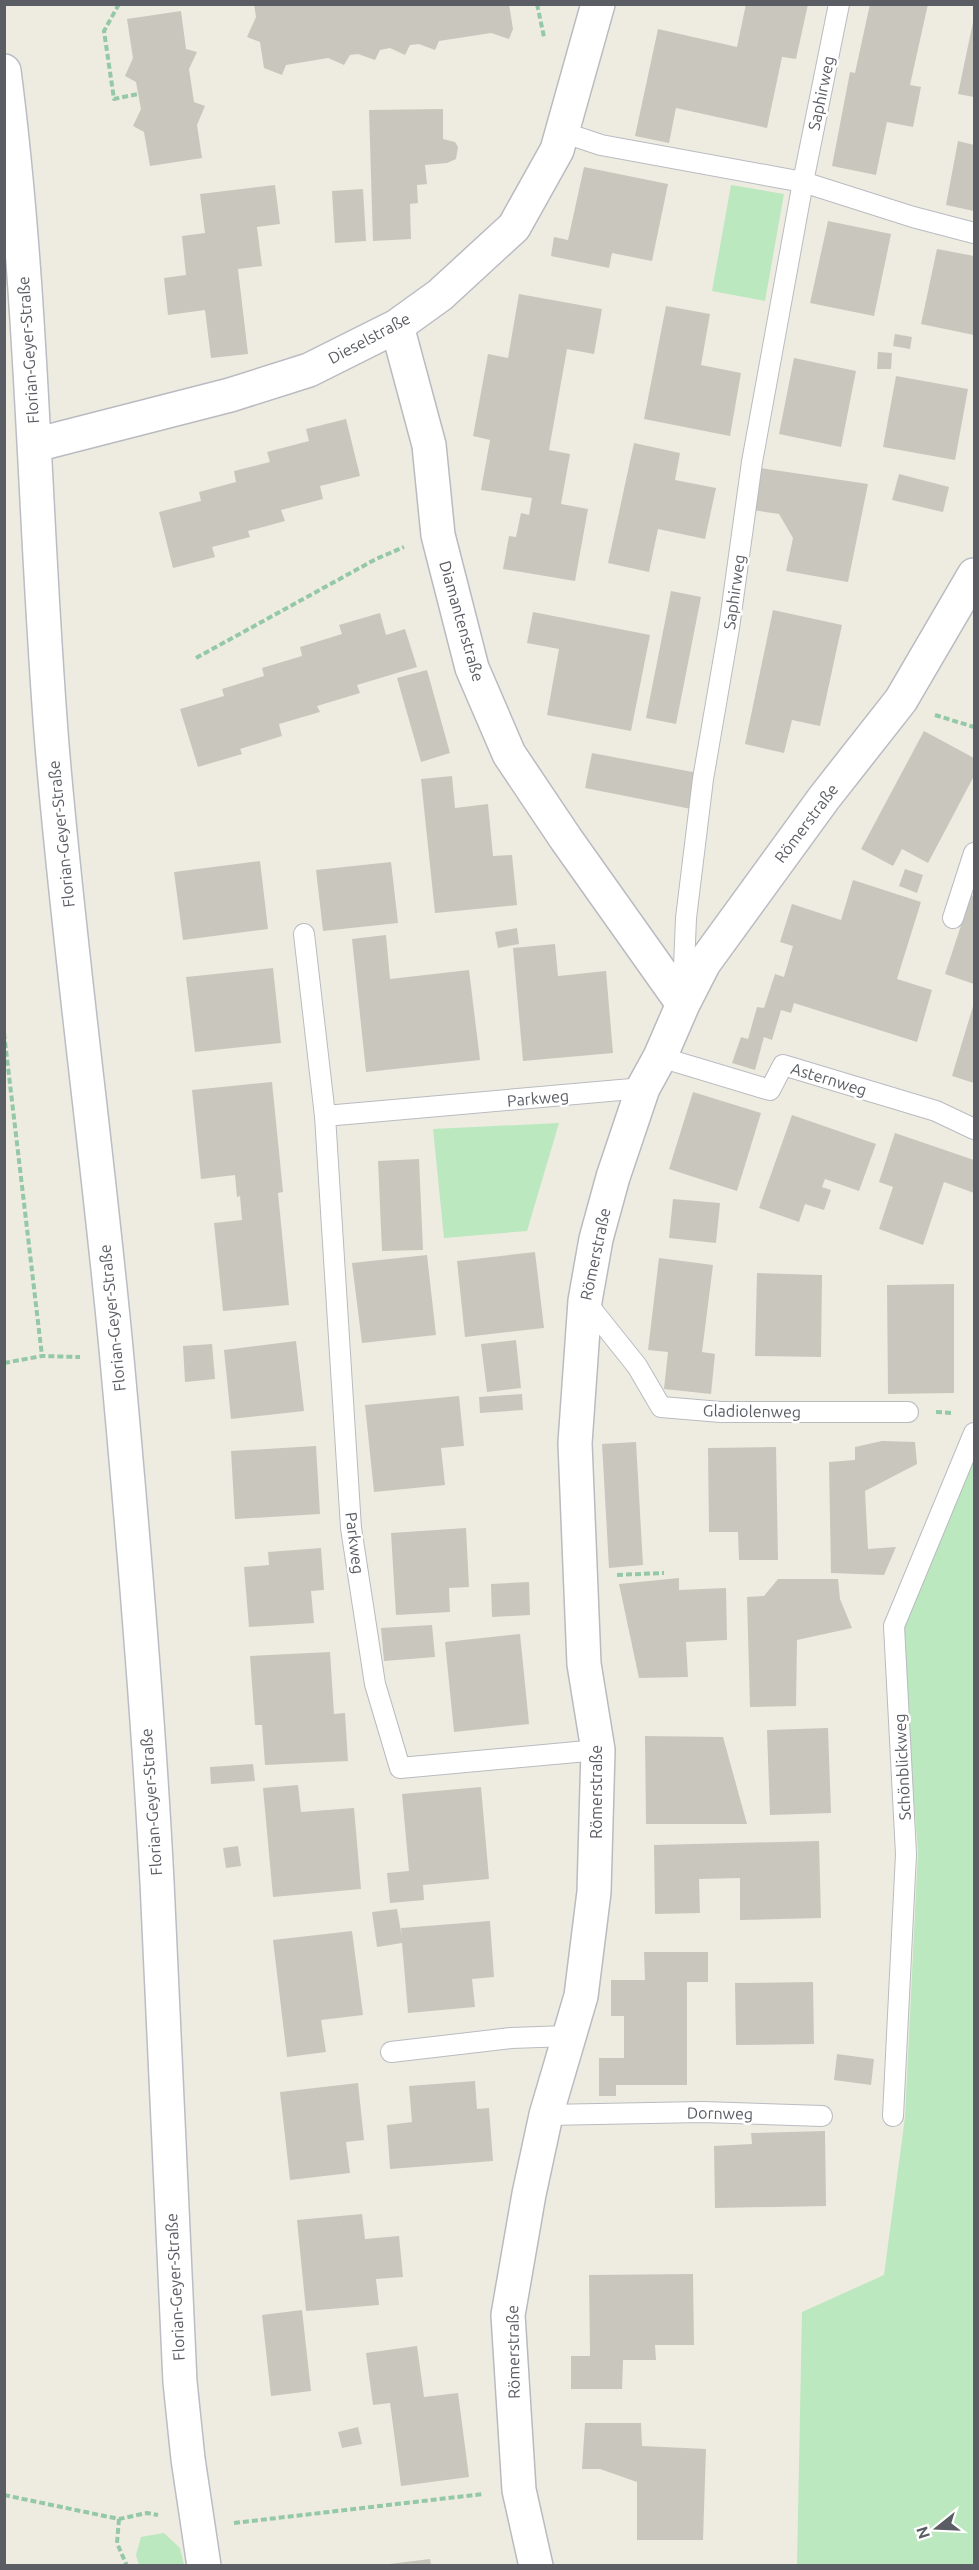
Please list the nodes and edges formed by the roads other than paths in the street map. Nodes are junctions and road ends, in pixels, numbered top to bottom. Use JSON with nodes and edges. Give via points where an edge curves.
{"nodes":[{"id":1,"x":598,"y":4,"type":"edge"},
{"id":2,"x":839,"y":4,"type":"edge"},
{"id":3,"x":4,"y":71,"type":"edge"},
{"id":4,"x":562,"y":132,"type":"junction"},
{"id":5,"x":803,"y":182,"type":"junction"},
{"id":6,"x":975,"y":233,"type":"edge"},
{"id":7,"x":397,"y":326,"type":"junction"},
{"id":8,"x":35,"y":445,"type":"junction"},
{"id":9,"x":975,"y":575,"type":"edge"},
{"id":10,"x":975,"y":853,"type":"edge"},
{"id":11,"x":953,"y":918,"type":"dead end"},
{"id":12,"x":304,"y":934,"type":"dead end"},
{"id":13,"x":683,"y":1004,"type":"junction"},
{"id":14,"x":660,"y":1057,"type":"junction"},
{"id":15,"x":643,"y":1088,"type":"junction"},
{"id":16,"x":325,"y":1116,"type":"junction"},
{"id":17,"x":975,"y":1129,"type":"edge"},
{"id":18,"x":585,"y":1301,"type":"junction"},
{"id":19,"x":908,"y":1412,"type":"road end"},
{"id":20,"x":975,"y":1433,"type":"edge"},
{"id":21,"x":598,"y":1750,"type":"junction"},
{"id":22,"x":568,"y":2036,"type":"junction"},
{"id":23,"x":391,"y":2052,"type":"dead end"},
{"id":24,"x":546,"y":2115,"type":"junction"},
{"id":25,"x":822,"y":2116,"type":"dead end"},
{"id":26,"x":893,"y":2116,"type":"dead end"},
{"id":27,"x":204,"y":2565,"type":"edge"},
{"id":28,"x":536,"y":2565,"type":"edge"}],
"edges":[{"from":1,"to":4,"type":"street","name":"Dieselstraße"},
{"from":2,"to":5,"type":"lane","name":"Saphirweg"},
{"from":3,"to":8,"type":"street","name":"Florian-Geyer-Straße"},
{"from":4,"to":5,"type":"lane","via":[[601,145]]},
{"from":4,"to":7,"type":"street","name":"Dieselstraße","via":[[557,150],[514,227],[440,295]]},
{"from":5,"to":6,"type":"lane"},
{"from":5,"to":13,"type":"lane","name":"Saphirweg","via":[[752,462],[703,779],[686,918]]},
{"from":7,"to":8,"type":"street","name":"Dieselstraße","via":[[309,370],[231,395]]},
{"from":7,"to":13,"type":"street","name":"Diamantenstraße","via":[[429,445],[438,536],[472,668],[509,754]]},
{"from":8,"to":27,"type":"street","name":"Florian-Geyer-Straße","via":[[52,746],[117,1357],[157,1877],[180,2382]]},
{"from":9,"to":13,"type":"street","name":"Römerstraße","via":[[901,700],[704,963]]},
{"from":10,"to":11,"type":"lane"},
{"from":12,"to":16,"type":"lane","name":"Parkweg"},
{"from":13,"to":14,"type":"street","name":"Römerstraße"},
{"from":14,"to":15,"type":"street","name":"Römerstraße"},
{"from":14,"to":17,"type":"lane","name":"Asternweg","via":[[770,1090],[783,1065],[936,1112]]},
{"from":15,"to":16,"type":"lane","name":"Parkweg"},
{"from":15,"to":18,"type":"street","name":"Römerstraße","via":[[596,1239]]},
{"from":16,"to":21,"type":"lane","name":"Parkweg","via":[[351,1528],[375,1684],[400,1768]]},
{"from":18,"to":19,"type":"lane","name":"Gladiolenweg","via":[[637,1366],[661,1407],[721,1412]]},
{"from":18,"to":21,"type":"street","name":"Römerstraße","via":[[575,1443],[584,1664]]},
{"from":20,"to":26,"type":"lane","name":"Schönblickweg","via":[[894,1626],[906,1854]]},
{"from":21,"to":22,"type":"street","name":"Römerstraße","via":[[594,1892],[581,1996]]},
{"from":22,"to":23,"type":"lane","via":[[511,2038]]},
{"from":22,"to":24,"type":"street","name":"Römerstraße"},
{"from":24,"to":25,"type":"lane","name":"Dornweg","via":[[702,2112]]},
{"from":24,"to":28,"type":"street","name":"Römerstraße","via":[[508,2315],[519,2490]]}]}
